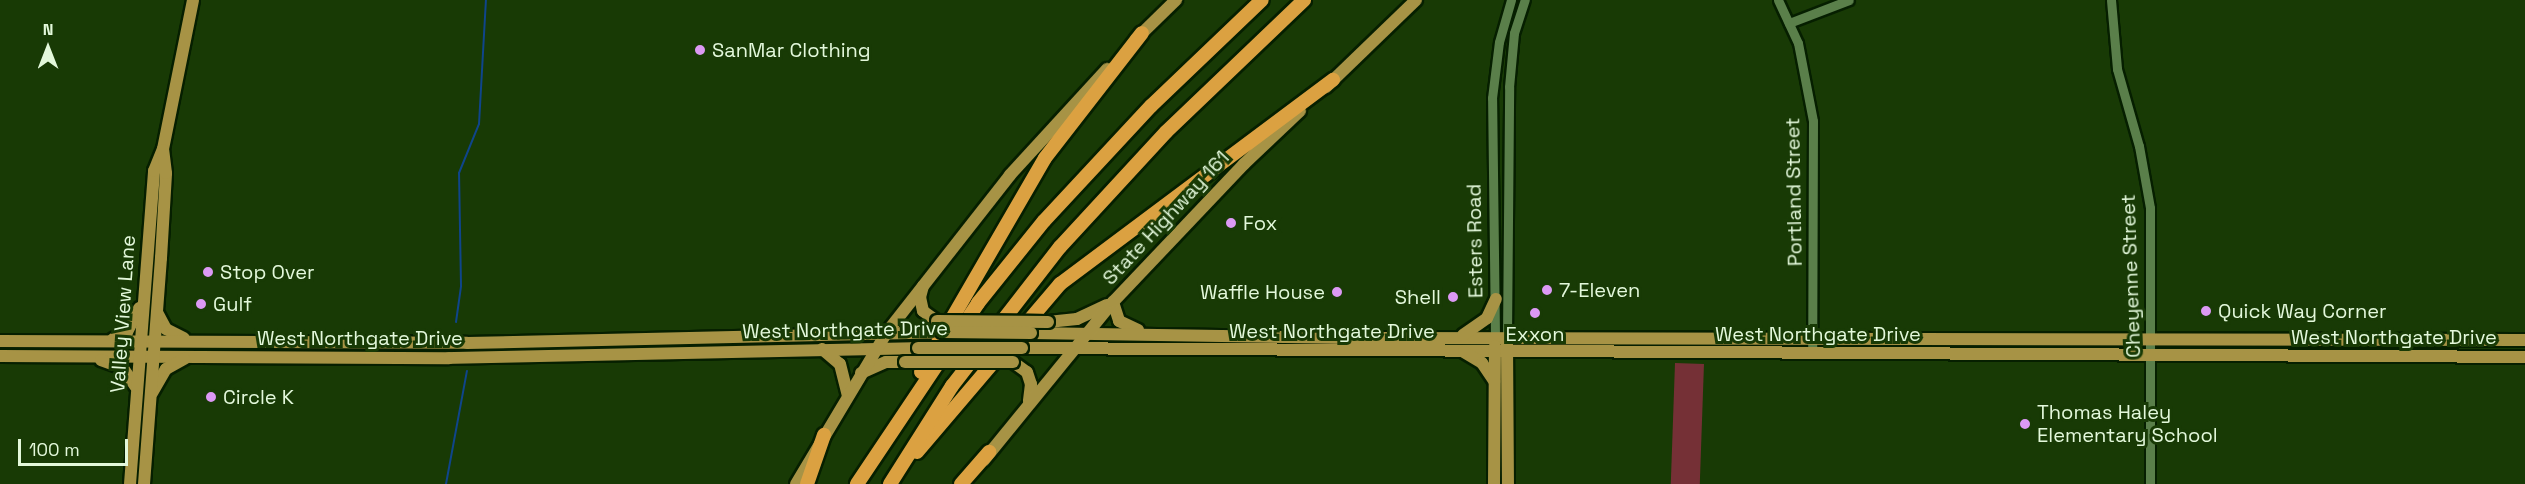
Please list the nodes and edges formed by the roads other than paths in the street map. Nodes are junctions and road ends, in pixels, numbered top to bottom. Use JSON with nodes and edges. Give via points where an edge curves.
{"nodes":[{"id":1,"x":194,"y":0,"type":"edge"},
{"id":2,"x":1176,"y":0,"type":"edge"},
{"id":3,"x":1262,"y":0,"type":"edge"},
{"id":4,"x":1304,"y":0,"type":"edge"},
{"id":5,"x":1416,"y":0,"type":"edge"},
{"id":6,"x":1511,"y":0,"type":"edge"},
{"id":7,"x":1525,"y":0,"type":"edge"},
{"id":8,"x":1778,"y":0,"type":"edge"},
{"id":9,"x":1849,"y":0,"type":"edge"},
{"id":10,"x":2110,"y":0,"type":"edge"},
{"id":11,"x":1789,"y":23,"type":"junction"},
{"id":12,"x":1142,"y":33,"type":"junction"},
{"id":13,"x":1333,"y":80,"type":"junction"},
{"id":14,"x":163,"y":149,"type":"junction"},
{"id":15,"x":925,"y":282,"type":"junction"},
{"id":16,"x":143,"y":293,"type":"junction"},
{"id":17,"x":1496,"y":300,"type":"junction"},
{"id":18,"x":1113,"y":302,"type":"junction"},
{"id":19,"x":158,"y":314,"type":"junction"},
{"id":20,"x":887,"y":332,"type":"junction"},
{"id":21,"x":1148,"y":333,"type":"junction"},
{"id":22,"x":1087,"y":334,"type":"junction"},
{"id":23,"x":1501,"y":336,"type":"junction"},
{"id":24,"x":1460,"y":337,"type":"junction"},
{"id":25,"x":1660,"y":337,"type":"junction"},
{"id":26,"x":1812,"y":337,"type":"junction"},
{"id":27,"x":1364,"y":338,"type":"junction"},
{"id":28,"x":1943,"y":339,"type":"junction"},
{"id":29,"x":2151,"y":339,"type":"junction"},
{"id":30,"x":110,"y":340,"type":"junction"},
{"id":31,"x":147,"y":340,"type":"junction"},
{"id":32,"x":2525,"y":340,"type":"edge"},
{"id":33,"x":0,"y":341,"type":"edge"},
{"id":34,"x":212,"y":342,"type":"junction"},
{"id":35,"x":368,"y":343,"type":"junction"},
{"id":36,"x":876,"y":348,"type":"junction"},
{"id":37,"x":822,"y":349,"type":"junction"},
{"id":38,"x":1073,"y":349,"type":"junction"},
{"id":39,"x":1364,"y":351,"type":"junction"},
{"id":40,"x":1463,"y":352,"type":"junction"},
{"id":41,"x":1501,"y":352,"type":"junction"},
{"id":42,"x":1664,"y":353,"type":"junction"},
{"id":43,"x":1812,"y":353,"type":"junction"},
{"id":44,"x":1943,"y":354,"type":"junction"},
{"id":45,"x":2152,"y":355,"type":"junction"},
{"id":46,"x":0,"y":356,"type":"edge"},
{"id":47,"x":92,"y":356,"type":"junction"},
{"id":48,"x":152,"y":357,"type":"junction"},
{"id":49,"x":2525,"y":357,"type":"edge"},
{"id":50,"x":139,"y":358,"type":"junction"},
{"id":51,"x":186,"y":358,"type":"junction"},
{"id":52,"x":368,"y":358,"type":"junction"},
{"id":53,"x":861,"y":373,"type":"junction"},
{"id":54,"x":1495,"y":384,"type":"junction"},
{"id":55,"x":137,"y":390,"type":"junction"},
{"id":56,"x":149,"y":396,"type":"junction"},
{"id":57,"x":848,"y":396,"type":"junction"},
{"id":58,"x":1029,"y":402,"type":"junction"},
{"id":59,"x":895,"y":423,"type":"junction"},
{"id":60,"x":824,"y":435,"type":"junction"},
{"id":61,"x":989,"y":452,"type":"junction"},
{"id":62,"x":130,"y":484,"type":"edge"},
{"id":63,"x":144,"y":484,"type":"edge"},
{"id":64,"x":796,"y":484,"type":"edge"},
{"id":65,"x":807,"y":484,"type":"edge"},
{"id":66,"x":857,"y":484,"type":"edge"},
{"id":67,"x":890,"y":484,"type":"edge"},
{"id":68,"x":961,"y":484,"type":"edge"},
{"id":69,"x":968,"y":484,"type":"edge"},
{"id":70,"x":1494,"y":484,"type":"edge"},
{"id":71,"x":1508,"y":484,"type":"edge"},
{"id":72,"x":2150,"y":484,"type":"edge"}],
"edges":[{"from":1,"to":14,"type":"main road","name":"Valley View Lane"},
{"from":2,"to":12,"type":"main road"},
{"from":3,"to":59,"type":"highway","via":[[1151,106],[1044,221],[978,303]]},
{"from":4,"to":67,"type":"highway","via":[[1166,132],[1060,247],[952,386]]},
{"from":5,"to":13,"type":"main road","name":"State Highway 161"},
{"from":6,"to":17,"type":"street","name":"Esters Road","via":[[1499,42],[1492,98]]},
{"from":7,"to":23,"type":"street","name":"Esters Road","via":[[1514,33],[1509,87]]},
{"from":8,"to":11,"type":"street","name":"Portland Street"},
{"from":9,"to":11,"type":"street"},
{"from":10,"to":29,"type":"street","name":"Cheyenne Street","via":[[2117,69],[2139,146],[2150,208]]},
{"from":11,"to":26,"type":"street","name":"Portland Street","via":[[1804,67],[1813,121]]},
{"from":12,"to":15,"type":"main road","via":[[1049,129]]},
{"from":12,"to":59,"type":"highway","via":[[1045,158],[928,358]]},
{"from":13,"to":18,"type":"main road","name":"State Highway 161","via":[[1244,164]]},
{"from":13,"to":67,"type":"highway","via":[[1060,284]]},
{"from":14,"to":16,"type":"main road","name":"Valley View Lane","via":[[154,171]]},
{"from":14,"to":19,"type":"main road","name":"Valley View Lane","via":[[166,173]]},
{"from":15,"to":18,"type":"main road","bridge":true,"via":[[920,297],[923,311],[937,321],[1077,319]]},
{"from":15,"to":20,"type":"main road"},
{"from":16,"to":30,"type":"main road","via":[[131,327]]},
{"from":16,"to":31,"type":"main road","name":"Valley View Lane"},
{"from":17,"to":23,"type":"street","name":"Esters Road"},
{"from":17,"to":24,"type":"main road","via":[[1487,318]]},
{"from":18,"to":21,"type":"main road","via":[[1119,321]]},
{"from":18,"to":22,"type":"main road","name":"State Highway 161"},
{"from":19,"to":31,"type":"main road","name":"Valley View Lane"},
{"from":19,"to":34,"type":"main road","via":[[171,333]]},
{"from":20,"to":22,"type":"main road","name":"West Northgate Drive","bridge":true},
{"from":20,"to":35,"type":"main road","name":"West Northgate Drive"},
{"from":20,"to":36,"type":"main road"},
{"from":21,"to":22,"type":"main road","name":"West Northgate Drive"},
{"from":21,"to":27,"type":"main road","name":"West Northgate Drive"},
{"from":22,"to":38,"type":"main road","name":"State Highway 161"},
{"from":23,"to":24,"type":"main road","name":"West Northgate Drive"},
{"from":23,"to":25,"type":"main road","name":"West Northgate Drive"},
{"from":23,"to":41,"type":"main road","name":"Esters Road"},
{"from":24,"to":27,"type":"main road","name":"West Northgate Drive"},
{"from":25,"to":26,"type":"main road","name":"West Northgate Drive"},
{"from":25,"to":42,"type":"main road"},
{"from":26,"to":28,"type":"main road","name":"West Northgate Drive"},
{"from":26,"to":43,"type":"street","name":"Portland Street"},
{"from":27,"to":39,"type":"main road"},
{"from":28,"to":29,"type":"main road","name":"West Northgate Drive"},
{"from":28,"to":44,"type":"main road"},
{"from":29,"to":32,"type":"main road","name":"West Northgate Drive"},
{"from":29,"to":45,"type":"street","name":"Cheyenne Street"},
{"from":30,"to":31,"type":"main road","name":"West Northgate Drive"},
{"from":30,"to":33,"type":"main road","name":"West Northgate Drive"},
{"from":31,"to":34,"type":"main road","name":"West Northgate Drive"},
{"from":31,"to":48,"type":"main road","name":"Valley View Lane"},
{"from":31,"to":50,"type":"main road","name":"Valley View Lane"},
{"from":34,"to":35,"type":"main road","name":"West Northgate Drive"},
{"from":35,"to":52,"type":"main road"},
{"from":36,"to":37,"type":"main road","name":"West Northgate Drive"},
{"from":36,"to":38,"type":"main road","name":"West Northgate Drive","bridge":true},
{"from":36,"to":53,"type":"main road"},
{"from":37,"to":52,"type":"main road","name":"West Northgate Drive"},
{"from":37,"to":57,"type":"main road","via":[[840,364]]},
{"from":38,"to":39,"type":"main road","name":"West Northgate Drive"},
{"from":38,"to":58,"type":"main road","name":"State Highway 161"},
{"from":39,"to":40,"type":"main road","name":"West Northgate Drive"},
{"from":40,"to":41,"type":"main road","name":"West Northgate Drive"},
{"from":40,"to":54,"type":"main road","via":[[1482,363]]},
{"from":41,"to":42,"type":"main road","name":"West Northgate Drive"},
{"from":41,"to":54,"type":"main road","name":"Esters Road"},
{"from":41,"to":71,"type":"main road","name":"Esters Road"},
{"from":42,"to":43,"type":"main road","name":"West Northgate Drive"},
{"from":43,"to":44,"type":"main road","name":"West Northgate Drive"},
{"from":44,"to":45,"type":"main road","name":"West Northgate Drive"},
{"from":45,"to":49,"type":"main road","name":"West Northgate Drive"},
{"from":45,"to":72,"type":"street","name":"Cheyenne Street"},
{"from":46,"to":47,"type":"main road","name":"West Northgate Drive"},
{"from":47,"to":50,"type":"main road","name":"West Northgate Drive"},
{"from":47,"to":55,"type":"main road","via":[[123,368]]},
{"from":48,"to":50,"type":"main road","name":"West Northgate Drive"},
{"from":48,"to":51,"type":"main road","name":"West Northgate Drive"},
{"from":48,"to":56,"type":"main road","name":"Valley View Lane"},
{"from":50,"to":55,"type":"main road","name":"Valley View Lane"},
{"from":51,"to":52,"type":"main road","name":"West Northgate Drive"},
{"from":51,"to":56,"type":"main road","via":[[166,369]]},
{"from":53,"to":57,"type":"main road"},
{"from":53,"to":58,"type":"main road","bridge":true,"via":[[886,362],[1013,362],[1026,372],[1031,384]]},
{"from":54,"to":70,"type":"main road","name":"Esters Road"},
{"from":55,"to":62,"type":"main road","name":"Valley View Lane"},
{"from":56,"to":63,"type":"main road","name":"Valley View Lane"},
{"from":57,"to":60,"type":"main road"},
{"from":58,"to":61,"type":"main road","name":"State Highway 161"},
{"from":59,"to":66,"type":"highway"},
{"from":60,"to":64,"type":"main road"},
{"from":60,"to":65,"type":"highway"},
{"from":61,"to":68,"type":"highway"},
{"from":61,"to":69,"type":"main road","name":"State Highway 161"}]}
